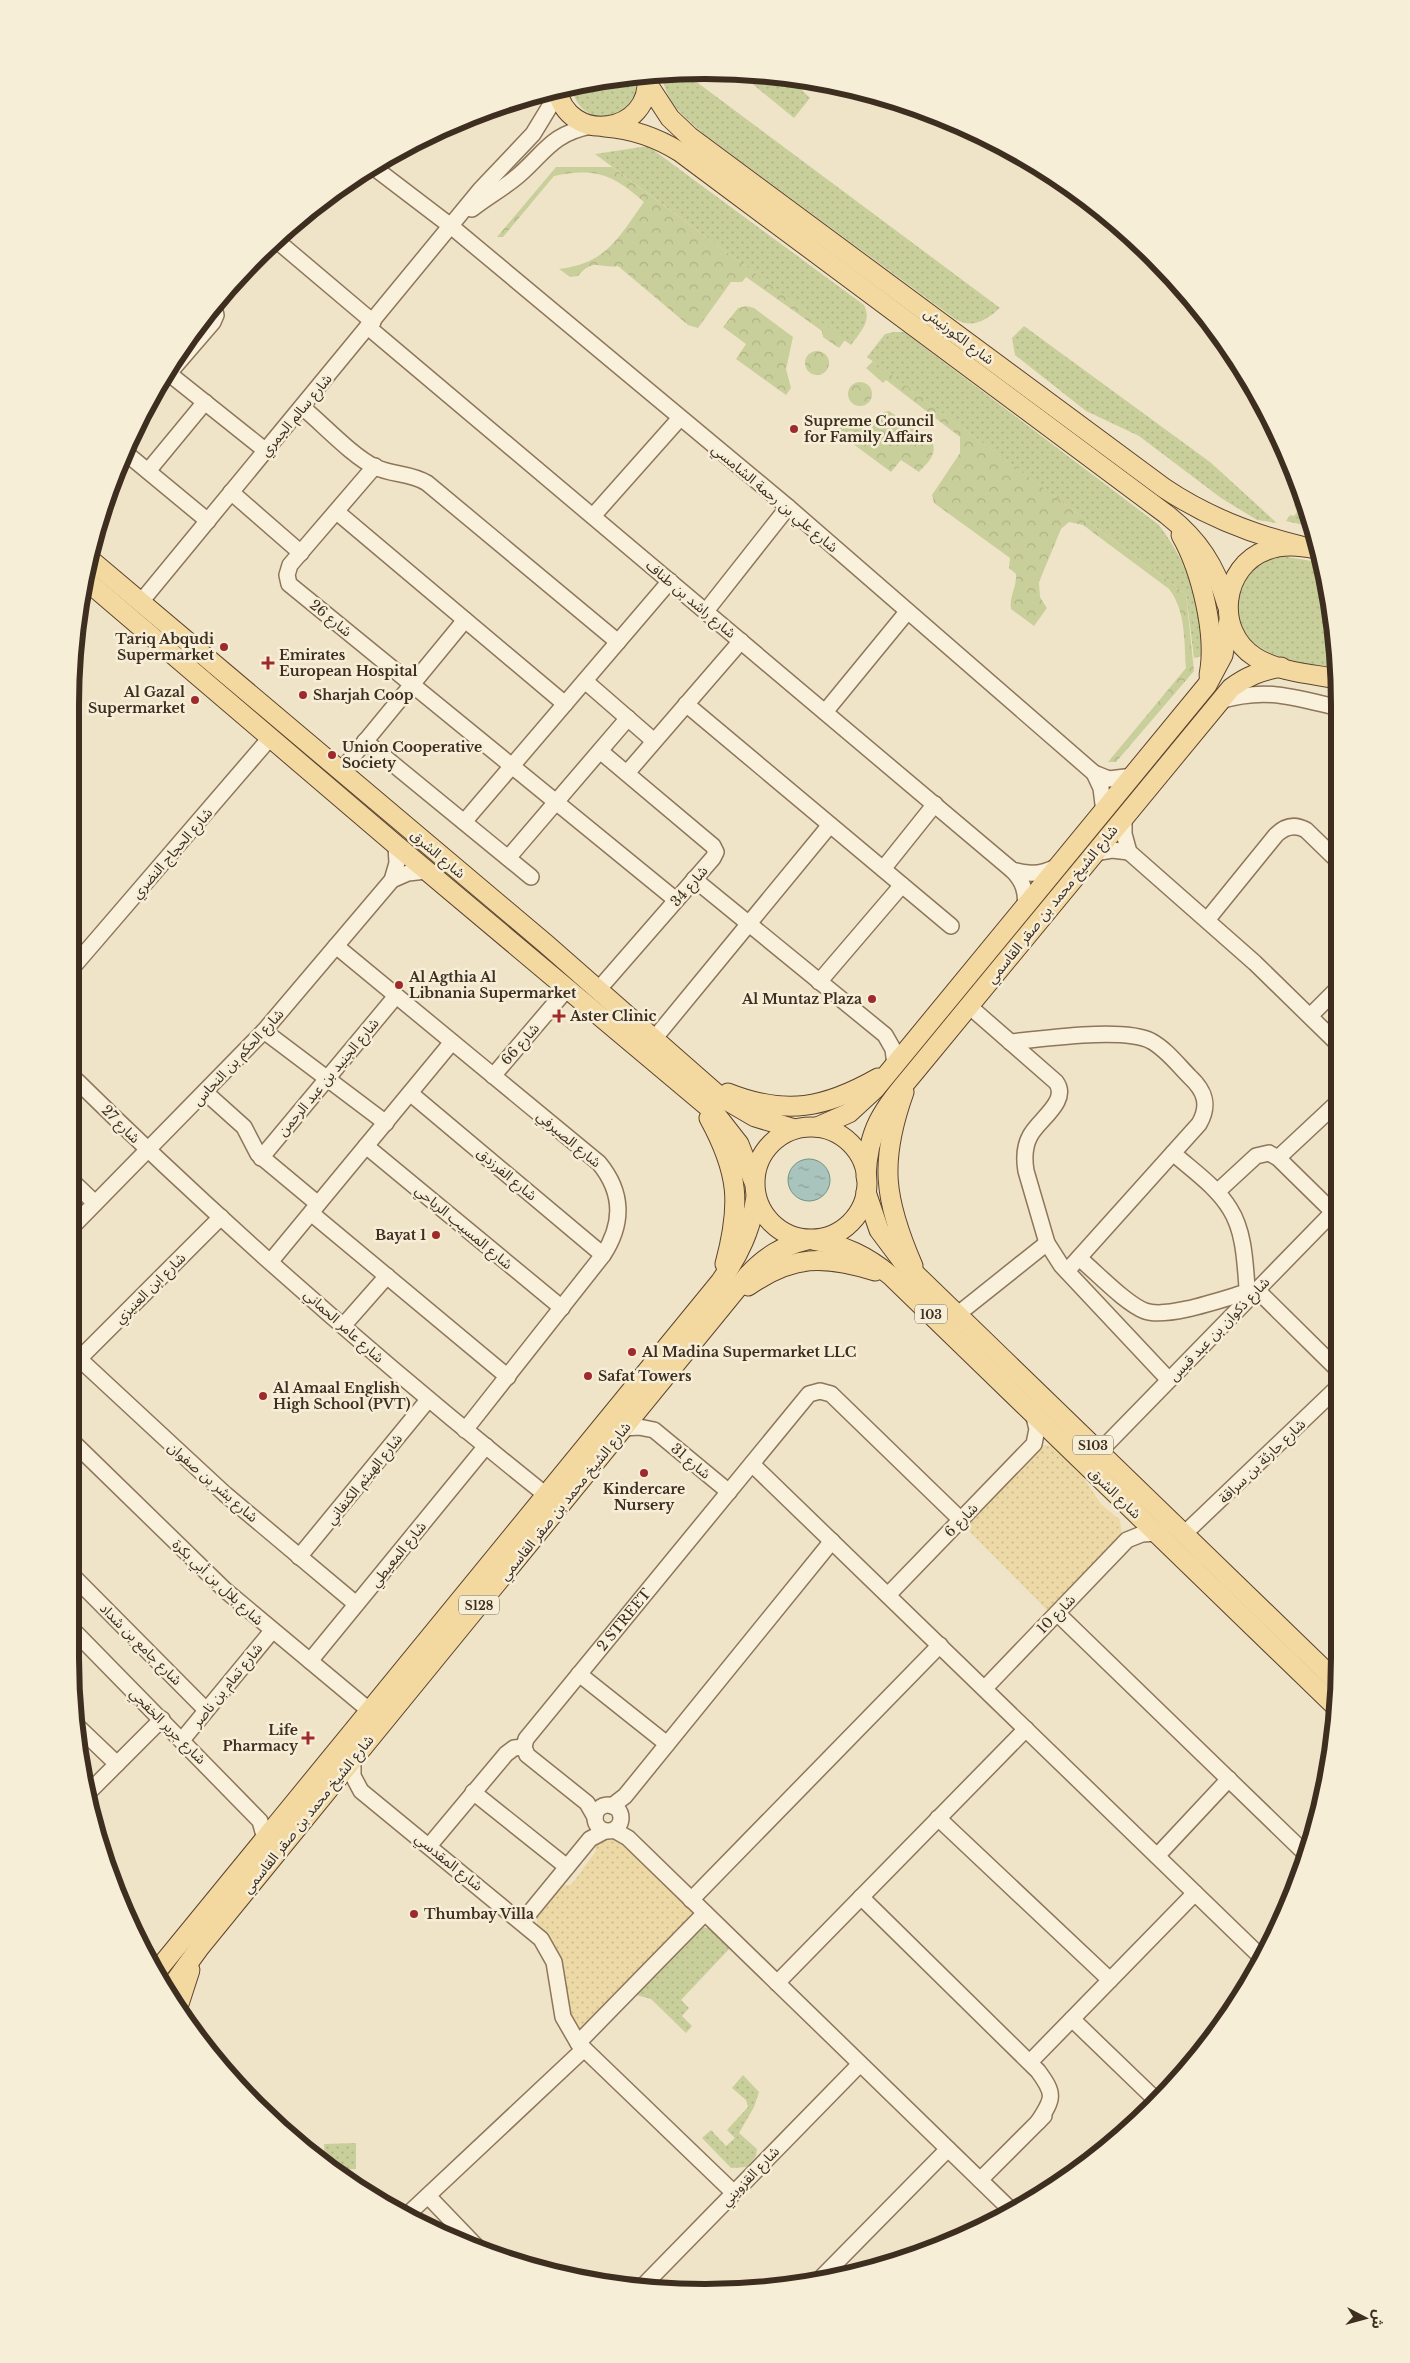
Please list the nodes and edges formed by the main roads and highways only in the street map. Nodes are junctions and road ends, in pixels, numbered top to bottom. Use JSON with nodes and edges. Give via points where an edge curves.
{"nodes":[{"id":1,"x":647,"y":82,"type":"edge"},
{"id":2,"x":648,"y":82,"type":"edge"},
{"id":3,"x":560,"y":96,"type":"edge"},
{"id":4,"x":598,"y":126,"type":"junction"},
{"id":5,"x":1166,"y":514,"type":"junction"},
{"id":6,"x":1308,"y":548,"type":"edge"},
{"id":7,"x":95,"y":564,"type":"edge"},
{"id":8,"x":91,"y":584,"type":"edge"},
{"id":9,"x":1228,"y":612,"type":"junction"},
{"id":10,"x":1280,"y":667,"type":"junction"},
{"id":11,"x":1330,"y":677,"type":"edge"},
{"id":12,"x":1207,"y":685,"type":"junction"},
{"id":13,"x":892,"y":1068,"type":"junction"},
{"id":14,"x":909,"y":1078,"type":"junction"},
{"id":15,"x":701,"y":1091,"type":"junction"},
{"id":16,"x":817,"y":1127,"type":"junction"},
{"id":17,"x":795,"y":1129,"type":"junction"},
{"id":18,"x":866,"y":1184,"type":"junction"},
{"id":19,"x":755,"y":1190,"type":"junction"},
{"id":20,"x":810,"y":1240,"type":"junction"},
{"id":21,"x":891,"y":1276,"type":"junction"},
{"id":22,"x":918,"y":1276,"type":"junction"},
{"id":23,"x":726,"y":1289,"type":"junction"},
{"id":24,"x":1033,"y":1413,"type":"joint"},
{"id":25,"x":1127,"y":1504,"type":"junction"},
{"id":26,"x":1155,"y":1506,"type":"junction"},
{"id":27,"x":455,"y":1607,"type":"junction"},
{"id":28,"x":429,"y":1666,"type":"junction"},
{"id":29,"x":1331,"y":1676,"type":"edge"},
{"id":30,"x":1330,"y":1701,"type":"edge"},
{"id":31,"x":200,"y":1947,"type":"junction"},
{"id":32,"x":176,"y":1948,"type":"junction"},
{"id":33,"x":156,"y":1959,"type":"edge"},
{"id":34,"x":161,"y":1967,"type":"edge"},
{"id":35,"x":172,"y":1986,"type":"edge"},
{"id":36,"x":181,"y":2000,"type":"edge"}],
"edges":[{"from":1,"to":4,"type":"main road","via":[[639,108],[624,121]]},
{"from":2,"to":6,"type":"main road","name":"شارع الكورنيش","via":[[670,118],[690,137],[1164,488],[1222,522]]},
{"from":3,"to":4,"type":"main road","via":[[570,114]]},
{"from":4,"to":5,"type":"main road","name":"شارع الكورنيش","via":[[636,132],[680,152]]},
{"from":5,"to":9,"type":"main road","name":"شارع الكورنيش","via":[[1184,528],[1212,562]]},
{"from":5,"to":12,"type":"main road","via":[[1189,549],[1202,589],[1211,651]]},
{"from":6,"to":9,"type":"main road","name":"شارع الشيخ محمد بن صقر القاسمي","via":[[1283,546],[1266,550],[1251,559],[1231,587]]},
{"from":7,"to":15,"type":"main road","name":"شارع الشرق","via":[[598,990],[654,1039]]},
{"from":8,"to":15,"type":"main road","name":"شارع الشرق","via":[[567,989]]},
{"from":9,"to":10,"type":"main road","name":"شارع الكورنيش","via":[[1242,646],[1260,660]]},
{"from":9,"to":12,"type":"main road","name":"شارع الشيخ محمد بن صقر القاسمي","via":[[1223,655]]},
{"from":10,"to":11,"type":"main road"},
{"from":10,"to":14,"type":"main road","name":"شارع الشيخ محمد بن صقر القاسمي","via":[[1246,677],[1219,701]]},
{"from":12,"to":13,"type":"main road","name":"شارع الشيخ محمد بن صقر القاسمي"},
{"from":13,"to":15,"type":"main road","via":[[838,1099],[799,1107],[759,1104]]},
{"from":13,"to":16,"type":"main road","name":"شارع الشيخ محمد بن صقر القاسمي","via":[[863,1102],[849,1113]]},
{"from":14,"to":18,"type":"main road","name":"شارع الشيخ محمد بن صقر القاسمي","via":[[881,1114],[872,1134]]},
{"from":14,"to":22,"type":"main road","via":[[892,1125],[887,1171],[894,1217]]},
{"from":15,"to":17,"type":"main road","name":"شارع الشرق","via":[[719,1096],[749,1114]]},
{"from":15,"to":19,"type":"main road","name":"شارع الشرق","via":[[728,1127],[748,1162]]},
{"from":15,"to":23,"type":"main road","via":[[728,1156],[734,1180],[736,1205]]},
{"from":16,"to":17,"type":"main road"},
{"from":16,"to":18,"type":"main road","via":[[844,1138],[859,1155]]},
{"from":17,"to":19,"type":"main road","via":[[770,1144],[756,1168]]},
{"from":18,"to":20,"type":"main road","via":[[862,1207],[848,1225],[828,1237]]},
{"from":18,"to":22,"type":"main road","name":"شارع الشرق","number":"S103","via":[[879,1230],[890,1247]]},
{"from":19,"to":20,"type":"main road","via":[[769,1222],[793,1237]]},
{"from":19,"to":23,"type":"main road","name":"شارع الشيخ محمد بن صقر القاسمي","number":"S128","via":[[748,1233]]},
{"from":20,"to":21,"type":"main road","name":"شارع الشرق","number":"103","via":[[830,1242],[855,1251]]},
{"from":20,"to":23,"type":"main road","name":"شارع الشيخ محمد بن صقر القاسمي","number":"S128","via":[[790,1244],[760,1262]]},
{"from":21,"to":23,"type":"main road","via":[[836,1260],[816,1259],[778,1267]]},
{"from":21,"to":24,"type":"main road","name":"شارع الشرق","number":"103"},
{"from":22,"to":26,"type":"main road","name":"شارع الشرق","number":"S103"},
{"from":23,"to":27,"type":"main road","name":"شارع الشيخ محمد بن صقر القاسمي","number":"S128","via":[[546,1495]]},
{"from":23,"to":28,"type":"main road","name":"شارع الشيخ محمد بن صقر القاسمي","number":"S128","via":[[647,1400]]},
{"from":24,"to":25,"type":"main road","name":"شارع الشرق","number":"S103"},
{"from":25,"to":26,"type":"main road","via":[[1128,1495],[1135,1493]]},
{"from":25,"to":30,"type":"main road","name":"شارع الشرق","number":"S103"},
{"from":26,"to":29,"type":"main road","name":"شارع الشرق","number":"S103"},
{"from":27,"to":28,"type":"main road","via":[[459,1610],[459,1617],[435,1650]]},
{"from":27,"to":32,"type":"main road","name":"شارع الشيخ محمد بن صقر القاسمي","number":"S128"},
{"from":28,"to":31,"type":"main road","name":"شارع الشيخ محمد بن صقر القاسمي","number":"S128"},
{"from":31,"to":35,"type":"main road","name":"شارع الشيخ محمد بن صقر القاسمي","number":"S128"},
{"from":31,"to":36,"type":"main road"},
{"from":32,"to":33,"type":"main road"},
{"from":32,"to":34,"type":"main road","name":"شارع الشيخ محمد بن صقر القاسمي","number":"S128"}]}
